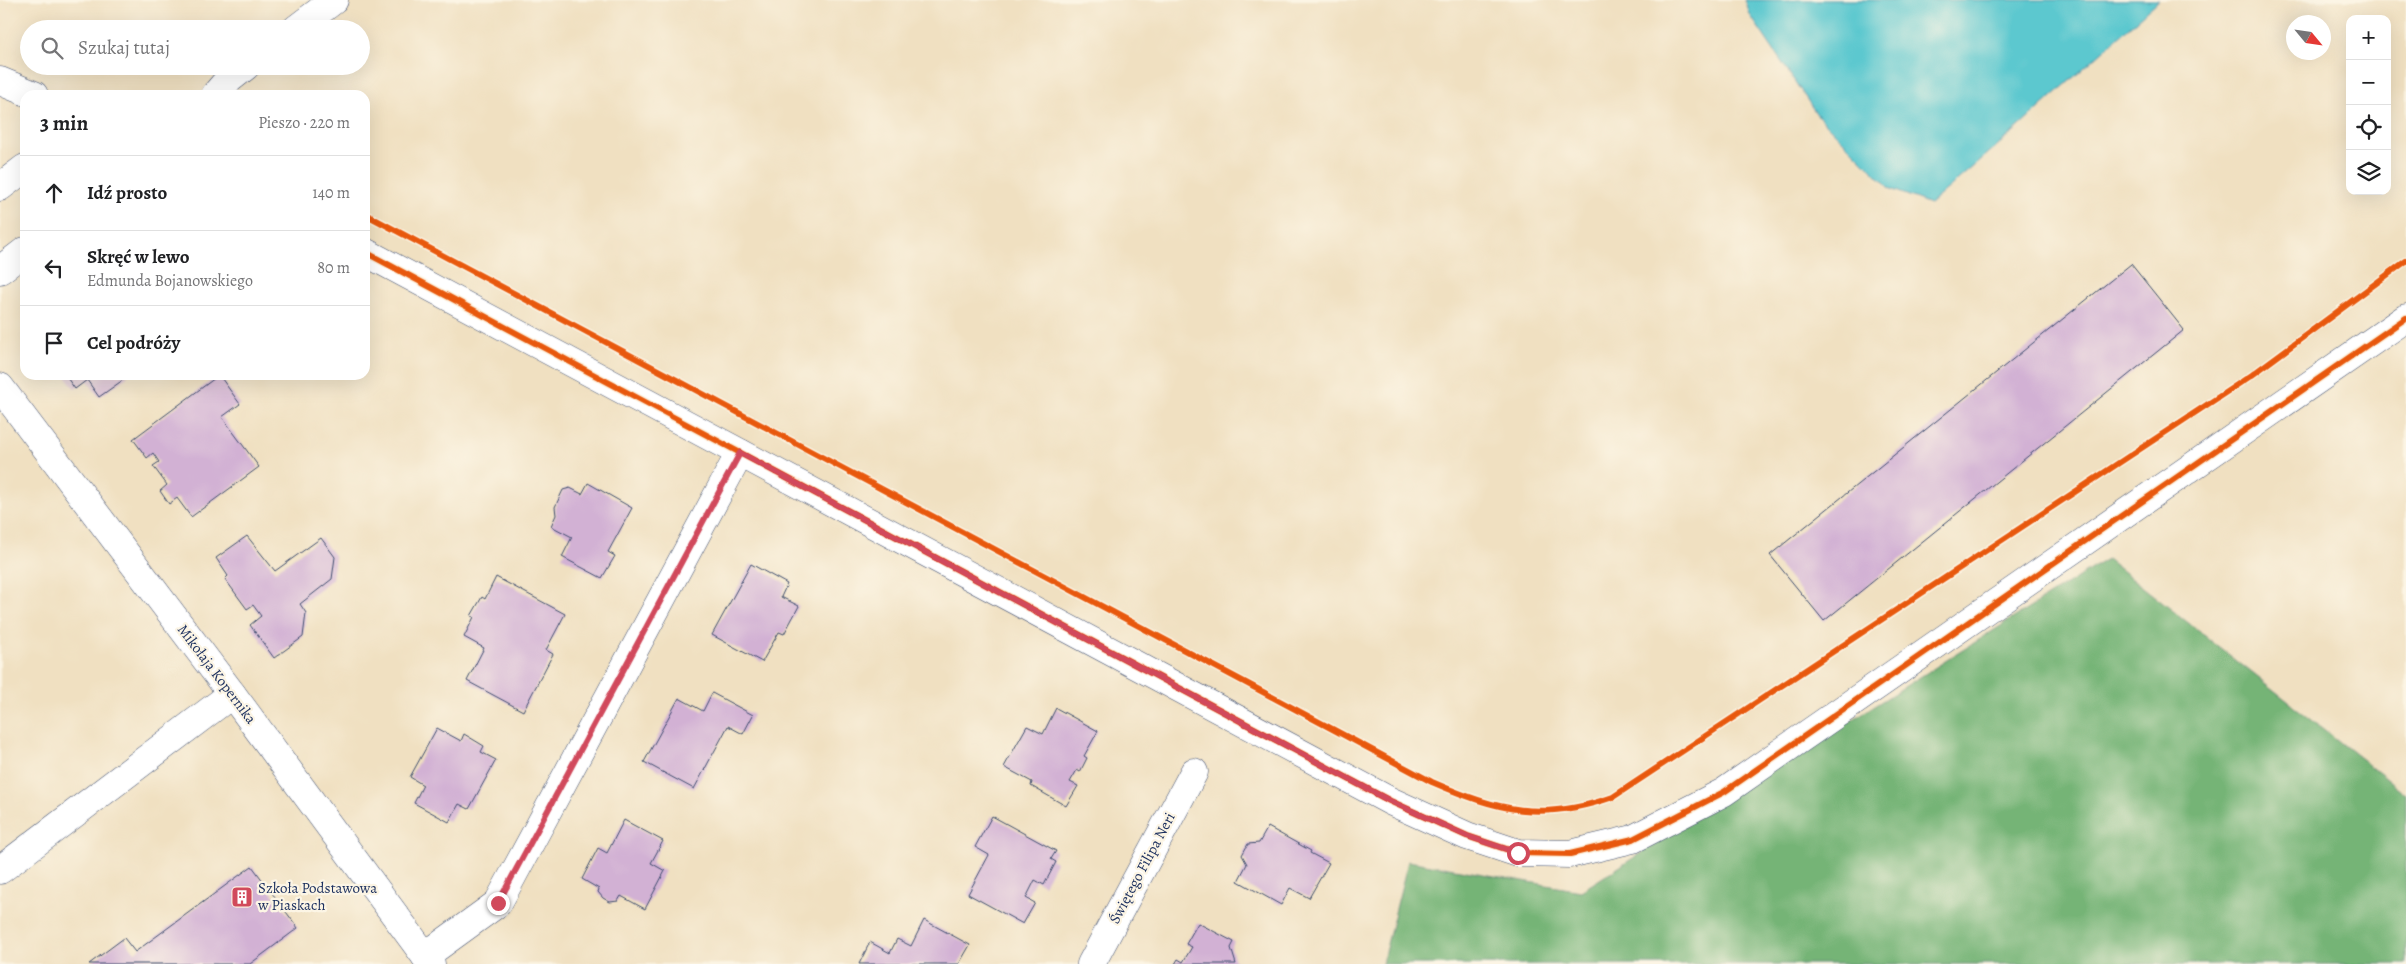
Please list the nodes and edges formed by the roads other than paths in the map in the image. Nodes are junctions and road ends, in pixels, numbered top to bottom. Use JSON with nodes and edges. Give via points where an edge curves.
{"nodes":[{"id":1,"x":334,"y":0,"type":"edge"},
{"id":2,"x":308,"y":20,"type":"edge"},
{"id":3,"x":235,"y":75,"type":"edge"},
{"id":4,"x":0,"y":81,"type":"edge"},
{"id":5,"x":22,"y":90,"type":"edge"},
{"id":6,"x":219,"y":90,"type":"edge"},
{"id":7,"x":20,"y":172,"type":"edge"},
{"id":8,"x":0,"y":188,"type":"edge"},
{"id":9,"x":20,"y":255,"type":"edge"},
{"id":10,"x":370,"y":255,"type":"edge"},
{"id":11,"x":0,"y":270,"type":"edge"},
{"id":12,"x":2406,"y":318,"type":"edge"},
{"id":13,"x":0,"y":388,"type":"edge"},
{"id":14,"x":740,"y":453,"type":"junction"},
{"id":15,"x":232,"y":694,"type":"junction"},
{"id":16,"x":1194,"y":772,"type":"dead end"},
{"id":17,"x":0,"y":870,"type":"edge"},
{"id":18,"x":428,"y":960,"type":"edge"},
{"id":19,"x":1091,"y":964,"type":"edge"}],
"edges":[{"from":1,"to":2,"type":"street"},
{"from":3,"to":6,"type":"street"},
{"from":4,"to":5,"type":"street"},
{"from":7,"to":8,"type":"street"},
{"from":9,"to":11,"type":"street"},
{"from":10,"to":14,"type":"street"},
{"from":12,"to":14,"type":"street","via":[[1724,792],[1633,839],[1570,854],[1518,853],[1467,836],[1390,801]]},
{"from":13,"to":15,"type":"street","name":"Mikołaja Kopernika"},
{"from":14,"to":18,"type":"street","via":[[498,903]]},
{"from":15,"to":17,"type":"street"},
{"from":15,"to":18,"type":"street","name":"Mikołaja Kopernika"},
{"from":16,"to":19,"type":"street","name":"Świętego Filipa Neri"}]}
